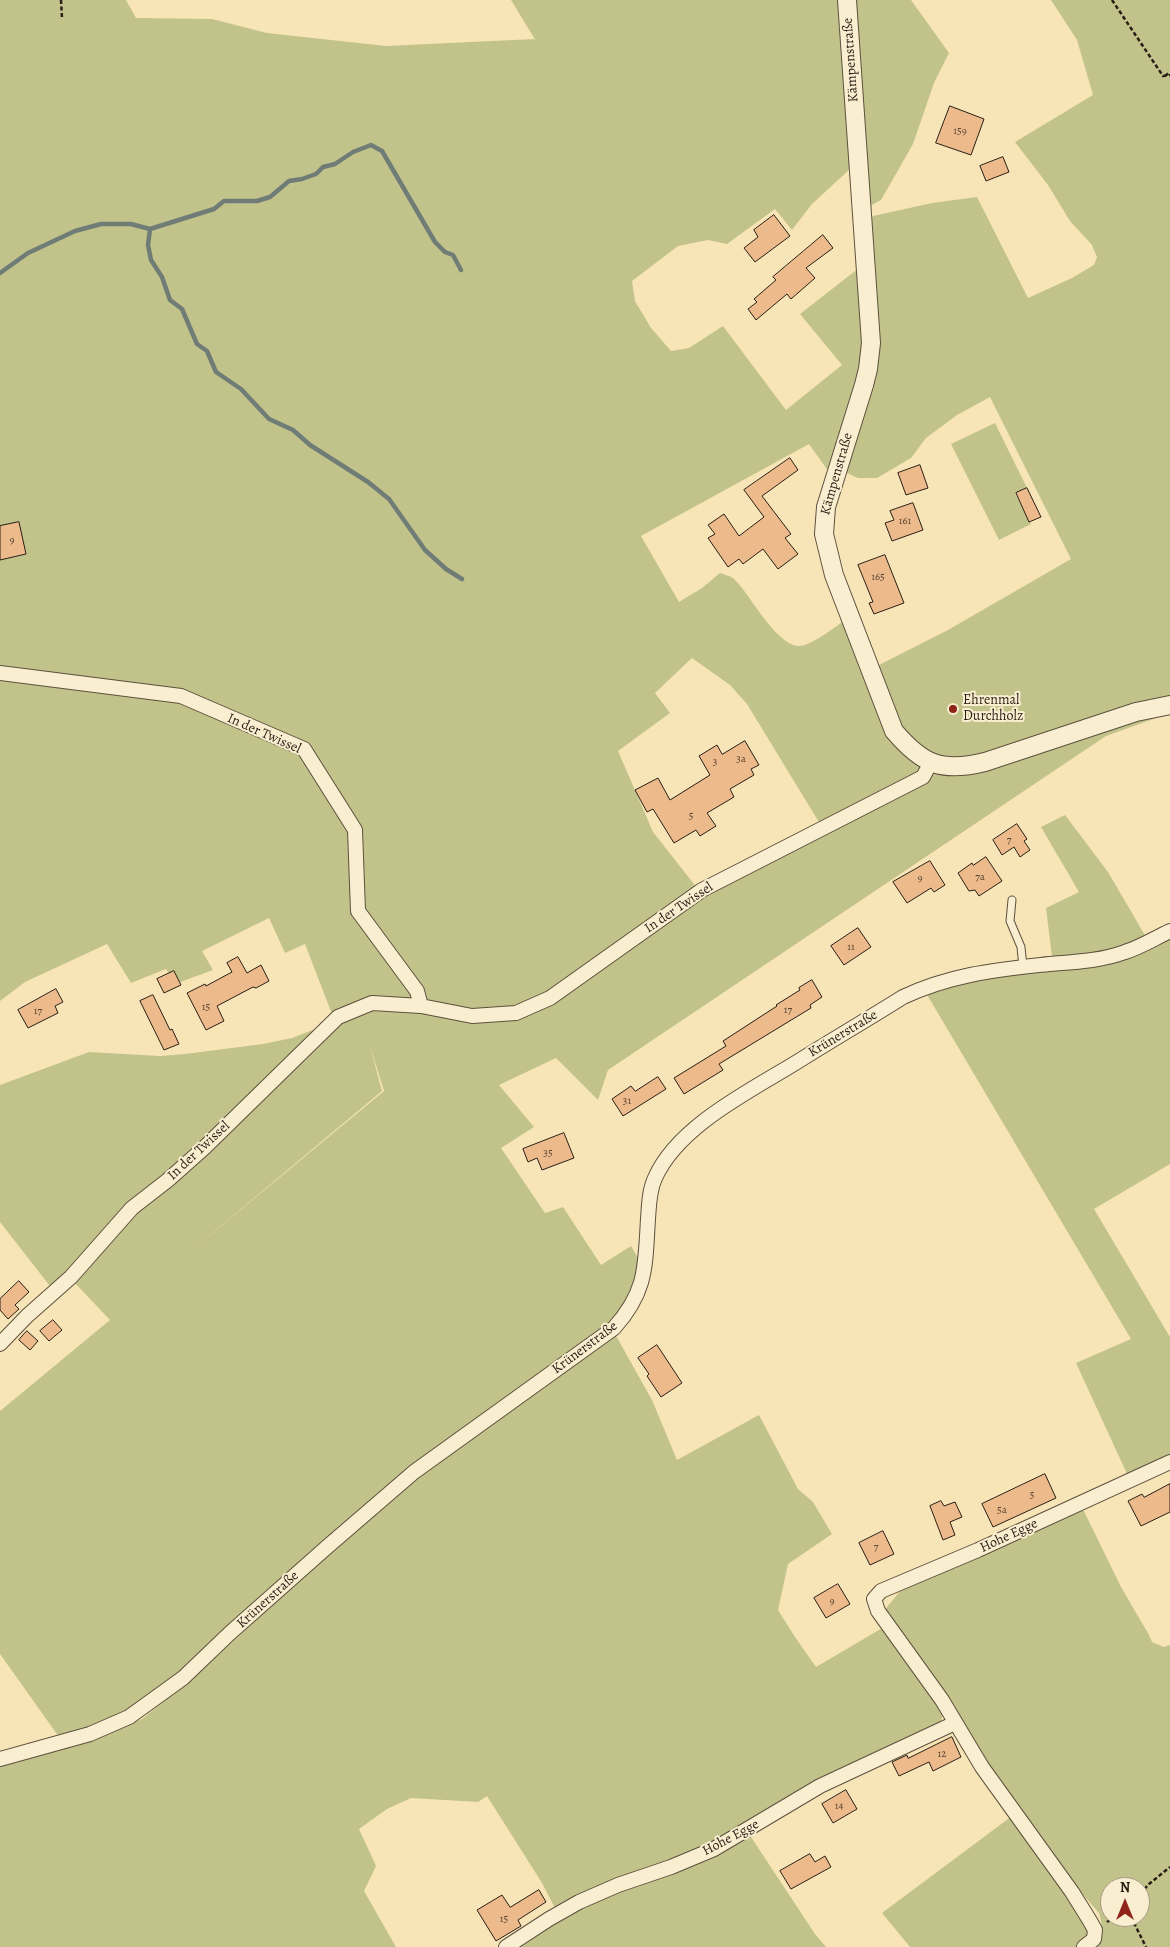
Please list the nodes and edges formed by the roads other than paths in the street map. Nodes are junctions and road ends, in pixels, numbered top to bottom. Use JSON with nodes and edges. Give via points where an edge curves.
{"nodes":[{"id":1,"x":847,"y":0,"type":"edge"},
{"id":2,"x":0,"y":673,"type":"edge"},
{"id":3,"x":1170,"y":705,"type":"edge"},
{"id":4,"x":930,"y":764,"type":"junction"},
{"id":5,"x":1012,"y":900,"type":"dead end"},
{"id":6,"x":1170,"y":931,"type":"edge"},
{"id":7,"x":1023,"y":967,"type":"junction"},
{"id":8,"x":421,"y":1006,"type":"junction"},
{"id":9,"x":0,"y":1344,"type":"edge"},
{"id":10,"x":1170,"y":1462,"type":"edge"},
{"id":11,"x":955,"y":1723,"type":"junction"},
{"id":12,"x":0,"y":1759,"type":"edge"},
{"id":13,"x":506,"y":1947,"type":"edge"},
{"id":14,"x":1084,"y":1947,"type":"edge"}],
"edges":[{"from":1,"to":4,"type":"street","name":"Kämpenstraße","via":[[870,350],[864,385],[826,507],[824,534],[834,575],[894,731],[907,747]]},
{"from":2,"to":8,"type":"street","name":"In der Twissel","via":[[180,696],[304,749],[355,830],[358,911],[417,991]]},
{"from":3,"to":4,"type":"street","via":[[1136,712],[964,767]]},
{"from":4,"to":8,"type":"street","name":"In der Twissel","via":[[923,777],[702,890],[550,998],[516,1013],[472,1016]]},
{"from":5,"to":7,"type":"lane","via":[[1010,921],[1021,947]]},
{"from":6,"to":7,"type":"street","name":"Krünerstraße","via":[[1124,953]]},
{"from":7,"to":12,"type":"street","name":"Krünerstraße","via":[[954,977],[903,997],[730,1103],[705,1122],[678,1145],[660,1167],[649,1202],[642,1280],[632,1305],[614,1328],[414,1472],[326,1547],[183,1678],[129,1717],[90,1734]]},
{"from":8,"to":9,"type":"street","name":"In der Twissel","via":[[372,1003],[338,1017],[204,1148],[132,1208],[71,1278]]},
{"from":10,"to":11,"type":"street","name":"Hohe Egge","via":[[881,1591],[874,1599],[878,1611]]},
{"from":11,"to":13,"type":"street","name":"Hohe Egge","via":[[820,1786],[714,1849],[579,1902]]},
{"from":11,"to":14,"type":"street","name":"Hohe Egge","via":[[1090,1921],[1095,1930],[1094,1939]]}]}
